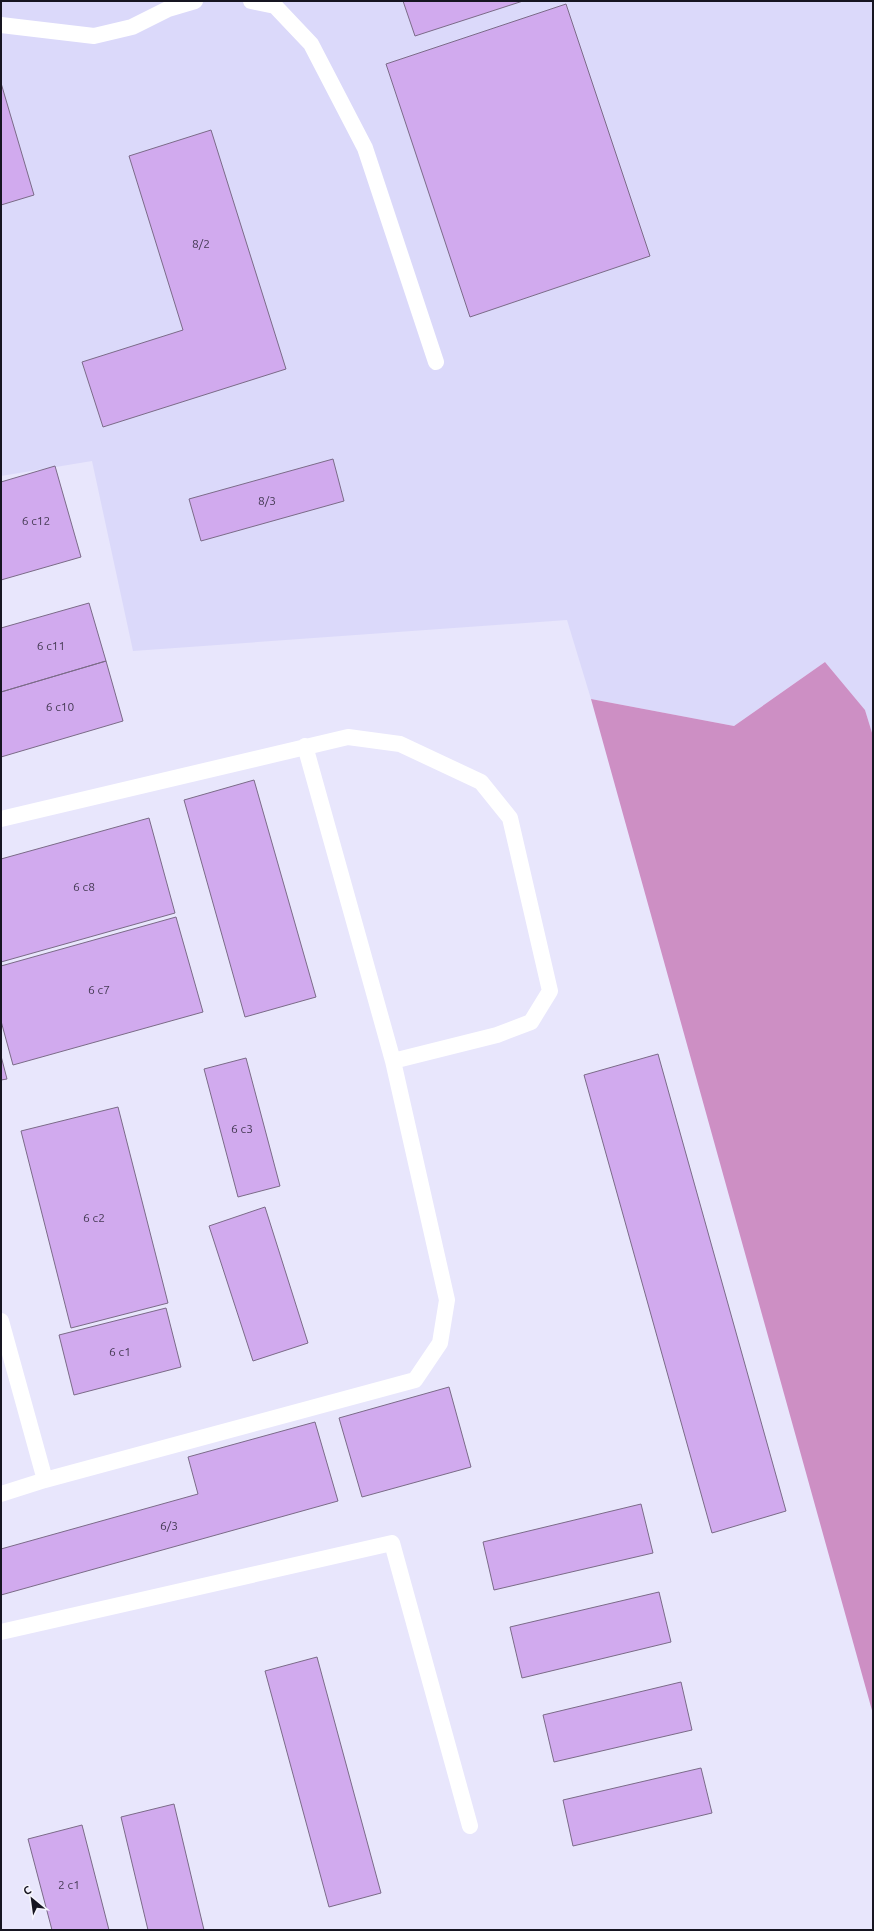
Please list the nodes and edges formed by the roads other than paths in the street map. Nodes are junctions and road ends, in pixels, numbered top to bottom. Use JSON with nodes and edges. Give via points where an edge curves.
{"nodes":[{"id":1,"x":195,"y":1,"type":"edge"},
{"id":2,"x":251,"y":1,"type":"edge"},
{"id":3,"x":1,"y":25,"type":"edge"},
{"id":4,"x":436,"y":362,"type":"dead end"},
{"id":5,"x":305,"y":746,"type":"junction"},
{"id":6,"x":1,"y":819,"type":"edge"},
{"id":7,"x":393,"y":1061,"type":"junction"},
{"id":8,"x":1,"y":1321,"type":"edge"},
{"id":9,"x":45,"y":1480,"type":"junction"},
{"id":10,"x":1,"y":1494,"type":"edge"},
{"id":11,"x":1,"y":1632,"type":"edge"},
{"id":12,"x":470,"y":1826,"type":"dead end"}],
"edges":[{"from":1,"to":3,"type":"lane","via":[[168,9],[132,27],[94,36]]},
{"from":2,"to":4,"type":"lane","via":[[275,6],[311,44],[365,148]]},
{"from":5,"to":6,"type":"lane"},
{"from":5,"to":7,"type":"lane"},
{"from":5,"to":7,"type":"lane","via":[[348,737],[400,744],[481,782],[510,818],[550,991],[531,1022],[497,1035]]},
{"from":7,"to":9,"type":"lane","via":[[447,1300],[440,1343],[415,1380]]},
{"from":8,"to":9,"type":"lane"},
{"from":9,"to":10,"type":"lane"},
{"from":11,"to":12,"type":"lane","via":[[392,1543]]}]}
